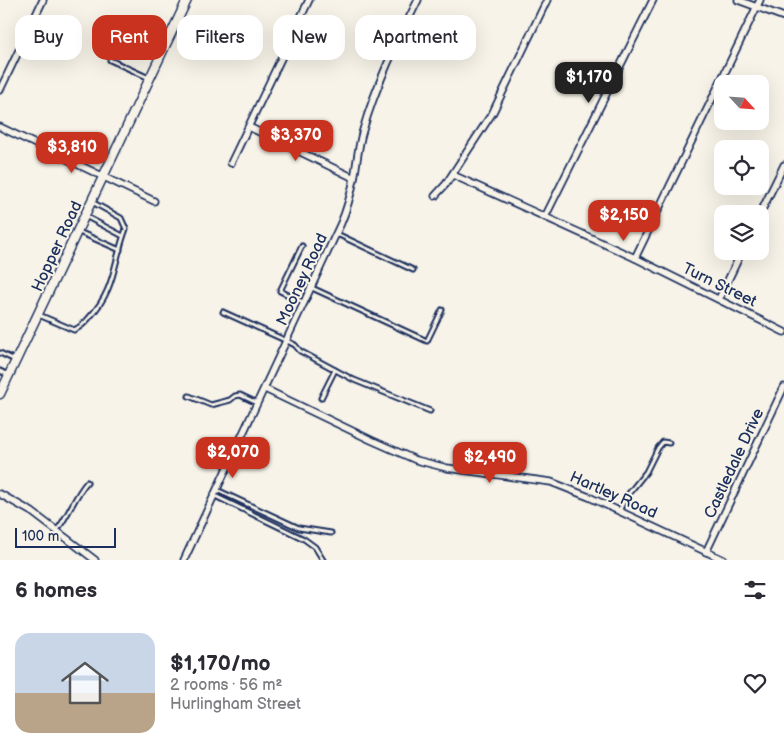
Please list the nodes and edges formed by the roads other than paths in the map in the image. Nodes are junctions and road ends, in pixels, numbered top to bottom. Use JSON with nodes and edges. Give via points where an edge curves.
{"nodes":[{"id":1,"x":42,"y":0,"type":"edge"},
{"id":2,"x":187,"y":0,"type":"edge"},
{"id":3,"x":309,"y":0,"type":"edge"},
{"id":4,"x":418,"y":0,"type":"edge"},
{"id":5,"x":547,"y":0,"type":"edge"},
{"id":6,"x":653,"y":0,"type":"edge"},
{"id":7,"x":738,"y":0,"type":"edge"},
{"id":8,"x":760,"y":0,"type":"edge"},
{"id":9,"x":756,"y":7,"type":"junction"},
{"id":10,"x":784,"y":17,"type":"edge"},
{"id":11,"x":110,"y":60,"type":"dead end"},
{"id":12,"x":150,"y":79,"type":"junction"},
{"id":13,"x":0,"y":90,"type":"edge"},
{"id":14,"x":248,"y":127,"type":"junction"},
{"id":15,"x":0,"y":128,"type":"edge"},
{"id":16,"x":231,"y":163,"type":"dead end"},
{"id":17,"x":784,"y":165,"type":"edge"},
{"id":18,"x":453,"y":175,"type":"junction"},
{"id":19,"x":103,"y":177,"type":"junction"},
{"id":20,"x":354,"y":178,"type":"junction"},
{"id":21,"x":435,"y":196,"type":"dead end"},
{"id":22,"x":92,"y":201,"type":"junction"},
{"id":23,"x":154,"y":201,"type":"dead end"},
{"id":24,"x":764,"y":205,"type":"edge"},
{"id":25,"x":85,"y":216,"type":"junction"},
{"id":26,"x":545,"y":217,"type":"junction"},
{"id":27,"x":78,"y":231,"type":"junction"},
{"id":28,"x":337,"y":234,"type":"junction"},
{"id":29,"x":123,"y":236,"type":"junction"},
{"id":30,"x":302,"y":246,"type":"dead end"},
{"id":31,"x":120,"y":250,"type":"junction"},
{"id":32,"x":635,"y":258,"type":"junction"},
{"id":33,"x":738,"y":260,"type":"edge"},
{"id":34,"x":413,"y":270,"type":"dead end"},
{"id":35,"x":312,"y":288,"type":"junction"},
{"id":36,"x":719,"y":299,"type":"junction"},
{"id":37,"x":305,"y":303,"type":"junction"},
{"id":38,"x":442,"y":310,"type":"dead end"},
{"id":39,"x":223,"y":312,"type":"dead end"},
{"id":40,"x":38,"y":314,"type":"junction"},
{"id":41,"x":784,"y":332,"type":"edge"},
{"id":42,"x":287,"y":341,"type":"junction"},
{"id":43,"x":0,"y":353,"type":"edge"},
{"id":44,"x":16,"y":361,"type":"junction"},
{"id":45,"x":335,"y":370,"type":"junction"},
{"id":46,"x":0,"y":371,"type":"edge"},
{"id":47,"x":9,"y":375,"type":"junction"},
{"id":48,"x":784,"y":387,"type":"edge"},
{"id":49,"x":265,"y":389,"type":"junction"},
{"id":50,"x":0,"y":394,"type":"edge"},
{"id":51,"x":189,"y":396,"type":"dead end"},
{"id":52,"x":321,"y":398,"type":"dead end"},
{"id":53,"x":258,"y":403,"type":"junction"},
{"id":54,"x":430,"y":411,"type":"dead end"},
{"id":55,"x":669,"y":443,"type":"dead end"},
{"id":56,"x":87,"y":482,"type":"dead end"},
{"id":57,"x":216,"y":493,"type":"junction"},
{"id":58,"x":0,"y":494,"type":"edge"},
{"id":59,"x":619,"y":511,"type":"junction"},
{"id":60,"x":57,"y":531,"type":"junction"},
{"id":61,"x":331,"y":533,"type":"dead end"},
{"id":62,"x":706,"y":552,"type":"junction"},
{"id":63,"x":719,"y":559,"type":"edge"},
{"id":64,"x":95,"y":560,"type":"edge"},
{"id":65,"x":184,"y":560,"type":"edge"},
{"id":66,"x":323,"y":560,"type":"edge"}],
"edges":[{"from":1,"to":13,"type":"street"},
{"from":2,"to":12,"type":"main road","name":"Hopper Road"},
{"from":3,"to":14,"type":"street"},
{"from":4,"to":20,"type":"street","name":"Mooney Road","via":[[390,56],[363,130]]},
{"from":5,"to":18,"type":"street","via":[[493,112]]},
{"from":6,"to":26,"type":"street"},
{"from":7,"to":9,"type":"street"},
{"from":8,"to":9,"type":"street"},
{"from":9,"to":10,"type":"street"},
{"from":9,"to":32,"type":"street"},
{"from":11,"to":12,"type":"lane"},
{"from":12,"to":19,"type":"main road","name":"Hopper Road"},
{"from":14,"to":16,"type":"street"},
{"from":14,"to":20,"type":"street"},
{"from":15,"to":19,"type":"street"},
{"from":17,"to":24,"type":"street"},
{"from":18,"to":21,"type":"street"},
{"from":18,"to":26,"type":"street","name":"Turn Street"},
{"from":19,"to":22,"type":"main road","name":"Hopper Road"},
{"from":19,"to":23,"type":"street"},
{"from":20,"to":28,"type":"street","name":"Mooney Road"},
{"from":22,"to":25,"type":"main road","name":"Hopper Road"},
{"from":22,"to":29,"type":"lane","via":[[121,218],[126,229]]},
{"from":25,"to":27,"type":"main road","name":"Hopper Road"},
{"from":25,"to":29,"type":"lane"},
{"from":26,"to":32,"type":"street","name":"Turn Street"},
{"from":27,"to":31,"type":"lane"},
{"from":27,"to":40,"type":"main road","name":"Hopper Road"},
{"from":28,"to":34,"type":"lane"},
{"from":28,"to":35,"type":"street","name":"Mooney Road"},
{"from":29,"to":31,"type":"lane"},
{"from":30,"to":37,"type":"lane","via":[[280,291]]},
{"from":31,"to":40,"type":"lane","via":[[103,302],[81,328],[74,330]]},
{"from":32,"to":36,"type":"street","name":"Turn Street"},
{"from":33,"to":36,"type":"street"},
{"from":35,"to":37,"type":"street","name":"Mooney Road"},
{"from":35,"to":38,"type":"lane","via":[[427,341]]},
{"from":36,"to":41,"type":"street","name":"Turn Street"},
{"from":37,"to":42,"type":"street","name":"Mooney Road"},
{"from":39,"to":42,"type":"lane"},
{"from":40,"to":44,"type":"main road","name":"Hopper Road"},
{"from":42,"to":45,"type":"lane"},
{"from":42,"to":49,"type":"street","name":"Mooney Road"},
{"from":43,"to":44,"type":"lane"},
{"from":44,"to":47,"type":"main road","name":"Hopper Road"},
{"from":45,"to":52,"type":"lane"},
{"from":45,"to":54,"type":"lane"},
{"from":46,"to":47,"type":"lane"},
{"from":47,"to":50,"type":"main road","name":"Hopper Road"},
{"from":48,"to":62,"type":"street","name":"Castledale Drive"},
{"from":49,"to":53,"type":"street","name":"Mooney Road"},
{"from":49,"to":59,"type":"street","name":"Hartley Road","via":[[416,460],[447,468],[551,482]]},
{"from":51,"to":53,"type":"lane","via":[[211,405],[240,394]]},
{"from":53,"to":57,"type":"street","name":"Mooney Road"},
{"from":55,"to":59,"type":"lane","via":[[663,442],[658,448]]},
{"from":56,"to":60,"type":"lane"},
{"from":57,"to":61,"type":"lane","via":[[299,528]]},
{"from":57,"to":65,"type":"street","name":"Mooney Road"},
{"from":57,"to":66,"type":"lane","via":[[304,539],[316,547]]},
{"from":58,"to":60,"type":"street"},
{"from":59,"to":62,"type":"street","name":"Hartley Road"},
{"from":60,"to":64,"type":"street"},
{"from":62,"to":63,"type":"street","name":"Hartley Road"}]}
